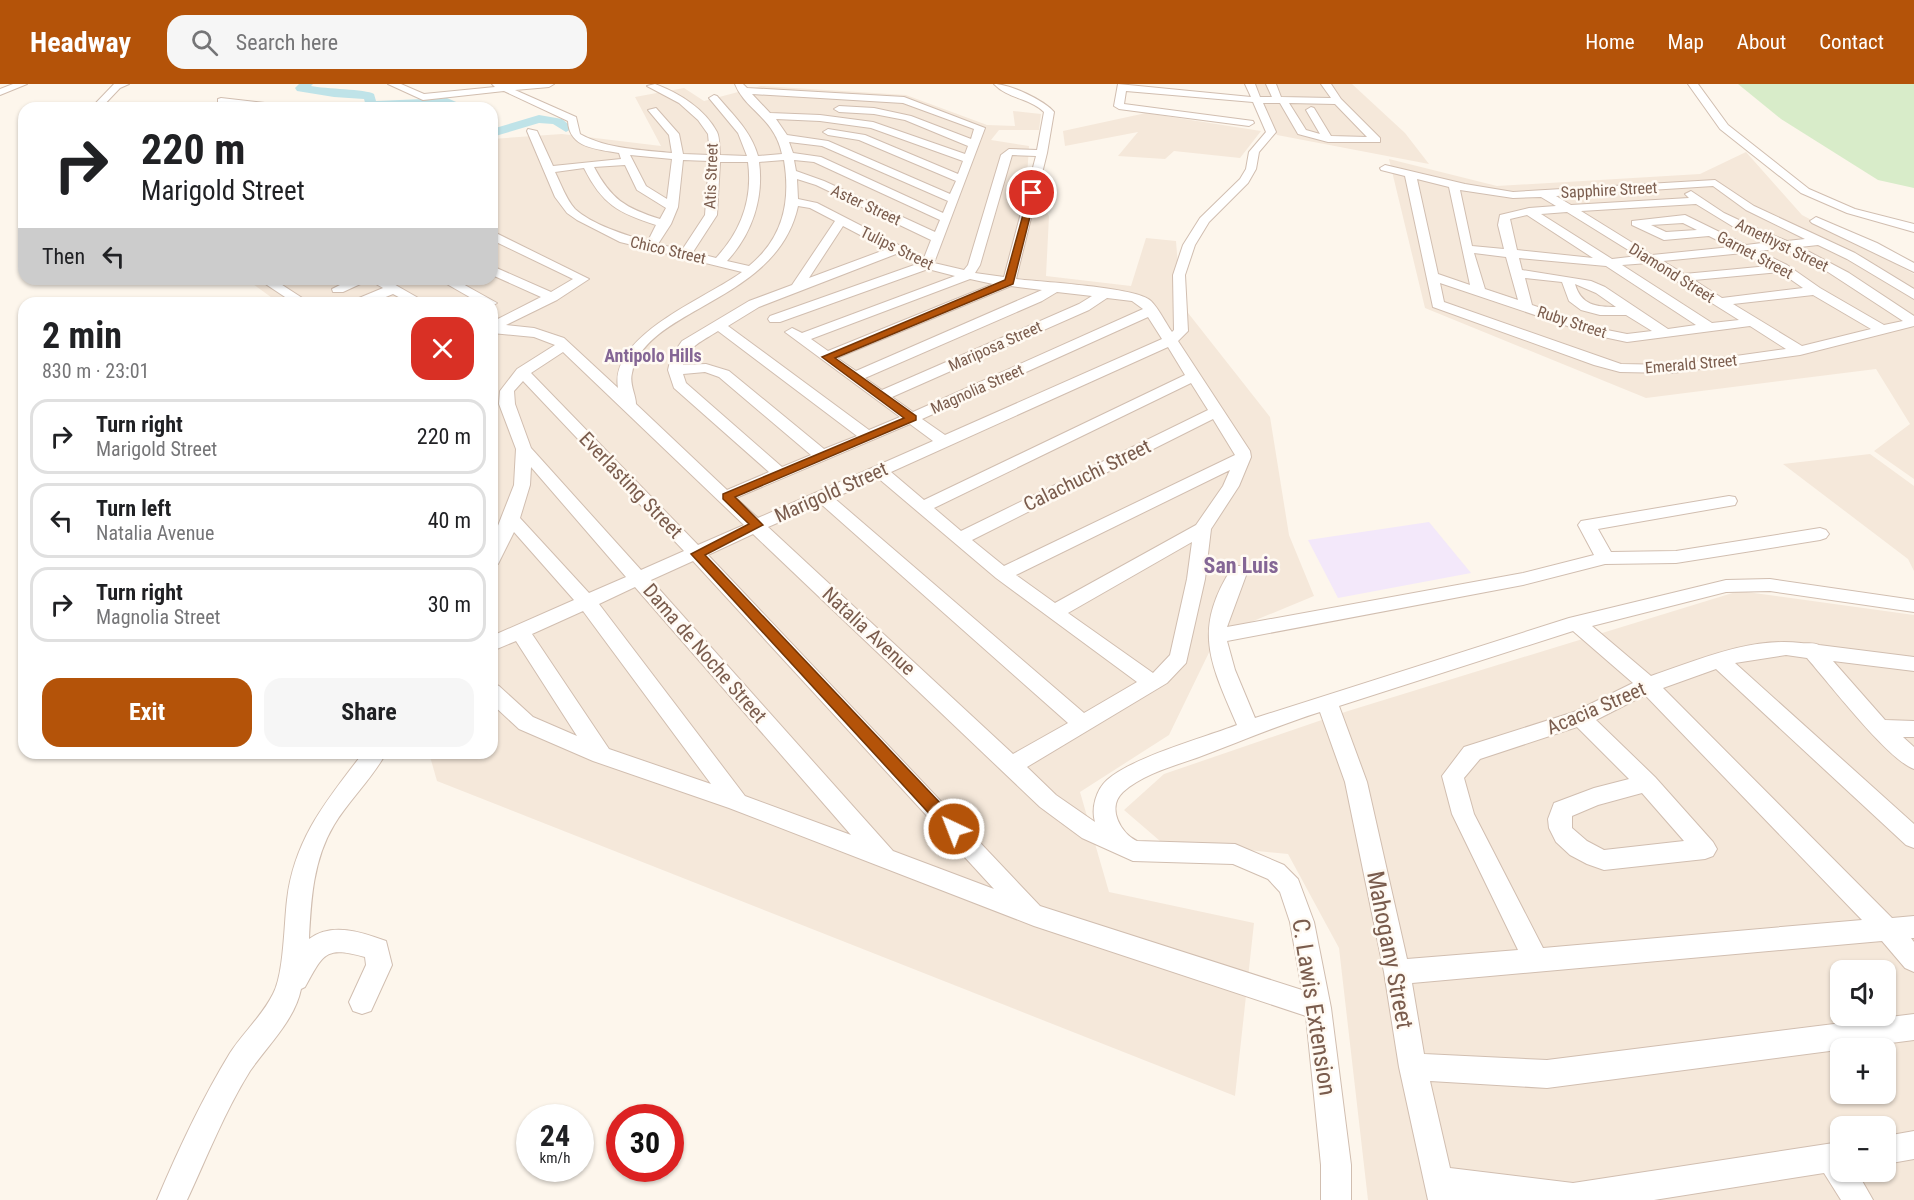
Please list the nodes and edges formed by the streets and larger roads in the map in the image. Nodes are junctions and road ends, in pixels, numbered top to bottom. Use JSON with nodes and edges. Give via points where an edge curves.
{"nodes":[{"id":1,"x":22,"y":84,"type":"edge"},
{"id":2,"x":124,"y":84,"type":"edge"},
{"id":3,"x":393,"y":84,"type":"edge"},
{"id":4,"x":549,"y":84,"type":"edge"},
{"id":5,"x":999,"y":84,"type":"edge"},
{"id":6,"x":1175,"y":84,"type":"edge"},
{"id":7,"x":1201,"y":84,"type":"edge"},
{"id":8,"x":1231,"y":84,"type":"edge"},
{"id":9,"x":1250,"y":84,"type":"edge"},
{"id":10,"x":1271,"y":84,"type":"edge"},
{"id":11,"x":1326,"y":84,"type":"edge"},
{"id":12,"x":1694,"y":84,"type":"edge"},
{"id":13,"x":501,"y":86,"type":"edge"},
{"id":14,"x":652,"y":86,"type":"dead end"},
{"id":15,"x":1123,"y":86,"type":"edge"},
{"id":16,"x":741,"y":87,"type":"edge"},
{"id":17,"x":1,"y":91,"type":"edge"},
{"id":18,"x":1154,"y":91,"type":"junction"},
{"id":19,"x":1183,"y":94,"type":"junction"},
{"id":20,"x":1205,"y":96,"type":"junction"},
{"id":21,"x":714,"y":98,"type":"dead end"},
{"id":22,"x":1239,"y":99,"type":"junction"},
{"id":23,"x":1258,"y":100,"type":"junction"},
{"id":24,"x":221,"y":101,"type":"dead end"},
{"id":25,"x":1306,"y":101,"type":"junction"},
{"id":26,"x":1338,"y":101,"type":"junction"},
{"id":27,"x":102,"y":102,"type":"edge"},
{"id":28,"x":230,"y":102,"type":"edge"},
{"id":29,"x":1284,"y":104,"type":"junction"},
{"id":30,"x":755,"y":105,"type":"junction"},
{"id":31,"x":653,"y":110,"type":"dead end"},
{"id":32,"x":1349,"y":111,"type":"junction"},
{"id":33,"x":1244,"y":112,"type":"junction"},
{"id":34,"x":765,"y":116,"type":"junction"},
{"id":35,"x":532,"y":131,"type":"dead end"},
{"id":36,"x":780,"y":133,"type":"junction"},
{"id":37,"x":1328,"y":139,"type":"junction"},
{"id":38,"x":973,"y":144,"type":"junction"},
{"id":39,"x":622,"y":151,"type":"junction"},
{"id":40,"x":1042,"y":153,"type":"junction"},
{"id":41,"x":678,"y":155,"type":"junction"},
{"id":42,"x":788,"y":157,"type":"junction"},
{"id":43,"x":715,"y":158,"type":"junction"},
{"id":44,"x":752,"y":159,"type":"junction"},
{"id":45,"x":968,"y":159,"type":"junction"},
{"id":46,"x":627,"y":162,"type":"junction"},
{"id":47,"x":587,"y":164,"type":"junction"},
{"id":48,"x":1385,"y":168,"type":"dead end"},
{"id":49,"x":548,"y":170,"type":"junction"},
{"id":50,"x":792,"y":173,"type":"junction"},
{"id":51,"x":1410,"y":174,"type":"junction"},
{"id":52,"x":962,"y":178,"type":"junction"},
{"id":53,"x":1454,"y":186,"type":"junction"},
{"id":54,"x":1683,"y":186,"type":"junction"},
{"id":55,"x":1545,"y":194,"type":"junction"},
{"id":56,"x":954,"y":200,"type":"junction"},
{"id":57,"x":1698,"y":201,"type":"junction"},
{"id":58,"x":795,"y":202,"type":"junction"},
{"id":59,"x":672,"y":207,"type":"junction"},
{"id":60,"x":1606,"y":207,"type":"junction"},
{"id":61,"x":1570,"y":209,"type":"junction"},
{"id":62,"x":1529,"y":211,"type":"junction"},
{"id":63,"x":946,"y":219,"type":"junction"},
{"id":64,"x":842,"y":220,"type":"junction"},
{"id":65,"x":1816,"y":221,"type":"dead end"},
{"id":66,"x":1636,"y":223,"type":"junction"},
{"id":67,"x":665,"y":224,"type":"junction"},
{"id":68,"x":1910,"y":228,"type":"edge"},
{"id":69,"x":1711,"y":232,"type":"junction"},
{"id":70,"x":498,"y":238,"type":"edge"},
{"id":71,"x":939,"y":239,"type":"junction"},
{"id":72,"x":1914,"y":240,"type":"edge"},
{"id":73,"x":1820,"y":241,"type":"junction"},
{"id":74,"x":1786,"y":245,"type":"junction"},
{"id":75,"x":651,"y":246,"type":"junction"},
{"id":76,"x":1467,"y":249,"type":"junction"},
{"id":77,"x":1748,"y":249,"type":"junction"},
{"id":78,"x":895,"y":250,"type":"junction"},
{"id":79,"x":686,"y":253,"type":"junction"},
{"id":80,"x":1511,"y":254,"type":"junction"},
{"id":81,"x":1648,"y":258,"type":"junction"},
{"id":82,"x":719,"y":262,"type":"junction"},
{"id":83,"x":1610,"y":263,"type":"junction"},
{"id":84,"x":927,"y":265,"type":"junction"},
{"id":85,"x":1783,"y":268,"type":"junction"},
{"id":86,"x":1914,"y":268,"type":"edge"},
{"id":87,"x":753,"y":271,"type":"junction"},
{"id":88,"x":498,"y":273,"type":"edge"},
{"id":89,"x":1518,"y":273,"type":"junction"},
{"id":90,"x":966,"y":276,"type":"junction"},
{"id":91,"x":1432,"y":276,"type":"junction"},
{"id":92,"x":1680,"y":278,"type":"junction"},
{"id":93,"x":1567,"y":279,"type":"junction"},
{"id":94,"x":1009,"y":282,"type":"junction"},
{"id":95,"x":274,"y":285,"type":"edge"},
{"id":96,"x":349,"y":285,"type":"edge"},
{"id":97,"x":386,"y":285,"type":"edge"},
{"id":98,"x":455,"y":285,"type":"edge"},
{"id":99,"x":729,"y":286,"type":"junction"},
{"id":100,"x":798,"y":286,"type":"junction"},
{"id":101,"x":1057,"y":286,"type":"junction"},
{"id":102,"x":339,"y":289,"type":"dead end"},
{"id":103,"x":393,"y":289,"type":"junction"},
{"id":104,"x":1815,"y":291,"type":"junction"},
{"id":105,"x":1106,"y":292,"type":"junction"},
{"id":106,"x":1479,"y":292,"type":"junction"},
{"id":107,"x":1914,"y":295,"type":"edge"},
{"id":108,"x":293,"y":297,"type":"edge"},
{"id":109,"x":374,"y":297,"type":"edge"},
{"id":110,"x":408,"y":297,"type":"edge"},
{"id":111,"x":478,"y":297,"type":"edge"},
{"id":112,"x":552,"y":297,"type":"junction"},
{"id":113,"x":1718,"y":302,"type":"junction"},
{"id":114,"x":754,"y":304,"type":"junction"},
{"id":115,"x":1526,"y":306,"type":"junction"},
{"id":116,"x":498,"y":307,"type":"edge"},
{"id":117,"x":1149,"y":307,"type":"junction"},
{"id":118,"x":1630,"y":311,"type":"junction"},
{"id":119,"x":516,"y":316,"type":"junction"},
{"id":120,"x":775,"y":319,"type":"junction"},
{"id":121,"x":1752,"y":322,"type":"junction"},
{"id":122,"x":1914,"y":322,"type":"edge"},
{"id":123,"x":498,"y":325,"type":"edge"},
{"id":124,"x":718,"y":325,"type":"junction"},
{"id":125,"x":1710,"y":328,"type":"junction"},
{"id":126,"x":498,"y":329,"type":"edge"},
{"id":127,"x":1884,"y":331,"type":"junction"},
{"id":128,"x":1666,"y":333,"type":"junction"},
{"id":129,"x":800,"y":338,"type":"junction"},
{"id":130,"x":1170,"y":340,"type":"junction"},
{"id":131,"x":564,"y":345,"type":"junction"},
{"id":132,"x":1800,"y":351,"type":"junction"},
{"id":133,"x":827,"y":357,"type":"junction"},
{"id":134,"x":675,"y":370,"type":"junction"},
{"id":135,"x":522,"y":372,"type":"junction"},
{"id":136,"x":1194,"y":376,"type":"junction"},
{"id":137,"x":855,"y":377,"type":"junction"},
{"id":138,"x":881,"y":396,"type":"junction"},
{"id":139,"x":628,"y":403,"type":"junction"},
{"id":140,"x":1215,"y":412,"type":"junction"},
{"id":141,"x":912,"y":418,"type":"junction"},
{"id":142,"x":867,"y":436,"type":"junction"},
{"id":143,"x":943,"y":441,"type":"junction"},
{"id":144,"x":524,"y":449,"type":"junction"},
{"id":145,"x":823,"y":456,"type":"junction"},
{"id":146,"x":1243,"y":457,"type":"junction"},
{"id":147,"x":878,"y":470,"type":"junction"},
{"id":148,"x":779,"y":473,"type":"junction"},
{"id":149,"x":821,"y":495,"type":"junction"},
{"id":150,"x":727,"y":496,"type":"junction"},
{"id":151,"x":1729,"y":501,"type":"dead end"},
{"id":152,"x":921,"y":508,"type":"junction"},
{"id":153,"x":511,"y":519,"type":"junction"},
{"id":154,"x":757,"y":525,"type":"junction"},
{"id":155,"x":1202,"y":530,"type":"junction"},
{"id":156,"x":1820,"y":534,"type":"dead end"},
{"id":157,"x":959,"y":539,"type":"junction"},
{"id":158,"x":498,"y":547,"type":"edge"},
{"id":159,"x":697,"y":554,"type":"junction"},
{"id":160,"x":1605,"y":558,"type":"junction"},
{"id":161,"x":1239,"y":570,"type":"dead end"},
{"id":162,"x":1002,"y":574,"type":"junction"},
{"id":163,"x":640,"y":579,"type":"junction"},
{"id":164,"x":587,"y":602,"type":"junction"},
{"id":165,"x":1914,"y":606,"type":"edge"},
{"id":166,"x":1054,"y":612,"type":"junction"},
{"id":167,"x":1576,"y":623,"type":"junction"},
{"id":168,"x":520,"y":632,"type":"junction"},
{"id":169,"x":1217,"y":636,"type":"junction"},
{"id":170,"x":498,"y":641,"type":"edge"},
{"id":171,"x":1811,"y":649,"type":"junction"},
{"id":172,"x":1719,"y":660,"type":"junction"},
{"id":173,"x":1914,"y":664,"type":"edge"},
{"id":174,"x":1152,"y":683,"type":"junction"},
{"id":175,"x":1648,"y":686,"type":"junction"},
{"id":176,"x":498,"y":698,"type":"edge"},
{"id":177,"x":1327,"y":702,"type":"junction"},
{"id":178,"x":1581,"y":718,"type":"junction"},
{"id":179,"x":1083,"y":724,"type":"junction"},
{"id":180,"x":1250,"y":728,"type":"junction"},
{"id":181,"x":1880,"y":728,"type":"junction"},
{"id":182,"x":1914,"y":729,"type":"edge"},
{"id":183,"x":601,"y":755,"type":"junction"},
{"id":184,"x":370,"y":759,"type":"edge"},
{"id":185,"x":1914,"y":760,"type":"edge"},
{"id":186,"x":1011,"y":766,"type":"junction"},
{"id":187,"x":1647,"y":783,"type":"junction"},
{"id":188,"x":737,"y":802,"type":"junction"},
{"id":189,"x":1914,"y":838,"type":"edge"},
{"id":190,"x":1119,"y":843,"type":"junction"},
{"id":191,"x":886,"y":859,"type":"junction"},
{"id":192,"x":1034,"y":915,"type":"junction"},
{"id":193,"x":1914,"y":927,"type":"edge"},
{"id":194,"x":1888,"y":930,"type":"junction"},
{"id":195,"x":1536,"y":960,"type":"junction"},
{"id":196,"x":1914,"y":960,"type":"edge"},
{"id":197,"x":1396,"y":972,"type":"junction"},
{"id":198,"x":286,"y":998,"type":"junction"},
{"id":199,"x":362,"y":1002,"type":"dead end"},
{"id":200,"x":1318,"y":1008,"type":"junction"},
{"id":201,"x":1914,"y":1027,"type":"edge"},
{"id":202,"x":1413,"y":1067,"type":"junction"},
{"id":203,"x":1914,"y":1145,"type":"edge"},
{"id":204,"x":1896,"y":1148,"type":"edge"},
{"id":205,"x":1830,"y":1158,"type":"edge"},
{"id":206,"x":1849,"y":1182,"type":"edge"},
{"id":207,"x":1442,"y":1191,"type":"edge"},
{"id":208,"x":1573,"y":1199,"type":"edge"},
{"id":209,"x":172,"y":1200,"type":"edge"},
{"id":210,"x":1336,"y":1200,"type":"edge"},
{"id":211,"x":1858,"y":1200,"type":"edge"}],
"edges":[{"from":1,"to":17,"type":"street"},
{"from":2,"to":27,"type":"street"},
{"from":3,"to":13,"type":"street","via":[[423,97]]},
{"from":4,"to":13,"type":"street"},
{"from":5,"to":40,"type":"street","via":[[1049,112]]},
{"from":6,"to":19,"type":"street"},
{"from":7,"to":20,"type":"street"},
{"from":8,"to":22,"type":"street"},
{"from":9,"to":23,"type":"street"},
{"from":10,"to":29,"type":"street"},
{"from":11,"to":26,"type":"street"},
{"from":12,"to":68,"type":"street","via":[[1724,127],[1805,191],[1851,212]]},
{"from":13,"to":39,"type":"street","via":[[573,119],[573,131],[578,138]]},
{"from":14,"to":43,"type":"street","name":"Atis Street","via":[[668,92],[701,118],[713,134]]},
{"from":15,"to":18,"type":"street"},
{"from":15,"to":33,"type":"street","via":[[1119,106],[1249,123]]},
{"from":16,"to":30,"type":"street"},
{"from":16,"to":38,"type":"street","via":[[886,95],[980,128]]},
{"from":18,"to":19,"type":"street"},
{"from":18,"to":33,"type":"street","via":[[1154,101]]},
{"from":19,"to":20,"type":"street"},
{"from":20,"to":22,"type":"street"},
{"from":21,"to":44,"type":"street","via":[[740,128]]},
{"from":22,"to":23,"type":"street"},
{"from":22,"to":33,"type":"street"},
{"from":23,"to":29,"type":"street"},
{"from":23,"to":130,"type":"street","via":[[1271,132],[1254,152],[1244,182],[1204,220],[1189,245],[1179,274],[1181,331]]},
{"from":24,"to":28,"type":"street"},
{"from":25,"to":26,"type":"street"},
{"from":25,"to":29,"type":"street"},
{"from":25,"to":32,"type":"street"},
{"from":25,"to":37,"type":"street"},
{"from":26,"to":32,"type":"street"},
{"from":29,"to":37,"type":"street","via":[[1302,132]]},
{"from":30,"to":34,"type":"street"},
{"from":30,"to":38,"type":"street","via":[[891,114]]},
{"from":31,"to":41,"type":"street","via":[[674,134]]},
{"from":32,"to":37,"type":"street","via":[[1376,140]]},
{"from":34,"to":36,"type":"street"},
{"from":34,"to":45,"type":"street","via":[[820,118],[888,128]]},
{"from":35,"to":49,"type":"street","name":"Chico Street"},
{"from":36,"to":42,"type":"street"},
{"from":36,"to":52,"type":"street","via":[[841,133],[861,137]]},
{"from":36,"to":56,"type":"street","via":[[824,143]]},
{"from":38,"to":45,"type":"street"},
{"from":39,"to":41,"type":"street"},
{"from":39,"to":46,"type":"street"},
{"from":40,"to":90,"type":"street","via":[[1015,151],[1006,155],[974,265]]},
{"from":40,"to":94,"type":"street"},
{"from":41,"to":43,"type":"street"},
{"from":41,"to":59,"type":"street"},
{"from":42,"to":44,"type":"street"},
{"from":42,"to":50,"type":"street"},
{"from":42,"to":63,"type":"street","via":[[817,159]]},
{"from":43,"to":44,"type":"street"},
{"from":43,"to":79,"type":"street","name":"Atis Street","via":[[711,215]]},
{"from":44,"to":82,"type":"street","via":[[751,211],[739,239]]},
{"from":45,"to":52,"type":"street"},
{"from":46,"to":47,"type":"street"},
{"from":46,"to":59,"type":"street","via":[[638,175],[641,188]]},
{"from":47,"to":49,"type":"street"},
{"from":47,"to":67,"type":"street","via":[[598,187],[622,212]]},
{"from":48,"to":51,"type":"street","name":"Sapphire Street"},
{"from":49,"to":75,"type":"street","name":"Chico Street","via":[[571,211],[624,239]]},
{"from":50,"to":58,"type":"street"},
{"from":50,"to":71,"type":"street","name":"Aster Street"},
{"from":51,"to":53,"type":"street","name":"Sapphire Street"},
{"from":51,"to":91,"type":"street"},
{"from":52,"to":56,"type":"street"},
{"from":53,"to":55,"type":"street","name":"Sapphire Street","via":[[1492,194]]},
{"from":53,"to":76,"type":"street"},
{"from":54,"to":55,"type":"street","name":"Sapphire Street"},
{"from":54,"to":57,"type":"street","name":"Amethyst Street"},
{"from":54,"to":73,"type":"street","name":"Sapphire Street","via":[[1715,183],[1750,208]]},
{"from":55,"to":61,"type":"street","name":"Diamond Street"},
{"from":56,"to":63,"type":"street"},
{"from":57,"to":60,"type":"street"},
{"from":57,"to":74,"type":"street","name":"Amethyst Street"},
{"from":58,"to":64,"type":"street","name":"Tulips Street","via":[[813,205]]},
{"from":58,"to":87,"type":"street","via":[[785,233],[773,252]]},
{"from":59,"to":67,"type":"street"},
{"from":60,"to":61,"type":"street"},
{"from":60,"to":66,"type":"street"},
{"from":61,"to":62,"type":"street"},
{"from":61,"to":81,"type":"street","name":"Diamond Street"},
{"from":62,"to":80,"type":"street","via":[[1504,217]]},
{"from":62,"to":83,"type":"street"},
{"from":63,"to":71,"type":"street"},
{"from":64,"to":78,"type":"street","name":"Tulips Street"},
{"from":64,"to":100,"type":"street"},
{"from":65,"to":86,"type":"street"},
{"from":66,"to":69,"type":"street","via":[[1664,236]]},
{"from":66,"to":69,"type":"street","name":"Garnet Street","via":[[1685,219]]},
{"from":67,"to":75,"type":"street"},
{"from":68,"to":72,"type":"street"},
{"from":69,"to":77,"type":"street","name":"Garnet Street"},
{"from":70,"to":112,"type":"street","via":[[583,279]]},
{"from":71,"to":84,"type":"street"},
{"from":73,"to":74,"type":"street"},
{"from":73,"to":107,"type":"street","name":"Sapphire Street"},
{"from":74,"to":77,"type":"street"},
{"from":74,"to":122,"type":"street","name":"Amethyst Street","via":[[1820,261]]},
{"from":75,"to":79,"type":"street","name":"Chico Street"},
{"from":76,"to":80,"type":"street"},
{"from":76,"to":106,"type":"street"},
{"from":77,"to":81,"type":"street"},
{"from":77,"to":85,"type":"street","name":"Garnet Street"},
{"from":78,"to":84,"type":"street","name":"Tulips Street"},
{"from":78,"to":100,"type":"street"},
{"from":79,"to":82,"type":"street","name":"Chico Street"},
{"from":80,"to":83,"type":"street"},
{"from":80,"to":89,"type":"street"},
{"from":81,"to":83,"type":"street"},
{"from":81,"to":92,"type":"street","name":"Diamond Street"},
{"from":82,"to":87,"type":"street","name":"Chico Street"},
{"from":83,"to":125,"type":"street"},
{"from":84,"to":90,"type":"street","name":"Tulips Street"},
{"from":84,"to":120,"type":"street"},
{"from":85,"to":92,"type":"street"},
{"from":85,"to":104,"type":"street","name":"Garnet Street"},
{"from":87,"to":99,"type":"street"},
{"from":88,"to":112,"type":"street"},
{"from":89,"to":93,"type":"street"},
{"from":89,"to":115,"type":"street"},
{"from":90,"to":94,"type":"street","name":"Tulips Street"},
{"from":90,"to":129,"type":"street"},
{"from":91,"to":106,"type":"street","name":"Ruby Street"},
{"from":91,"to":132,"type":"street","name":"Emerald Street","via":[[1438,304],[1620,368],[1672,369]]},
{"from":92,"to":113,"type":"street","name":"Diamond Street"},
{"from":93,"to":118,"type":"street","via":[[1602,289]]},
{"from":93,"to":118,"type":"street","via":[[1573,297],[1587,308]]},
{"from":94,"to":101,"type":"street","name":"Tulips Street"},
{"from":94,"to":133,"type":"street"},
{"from":95,"to":108,"type":"street"},
{"from":96,"to":102,"type":"street"},
{"from":97,"to":103,"type":"street"},
{"from":98,"to":111,"type":"street"},
{"from":99,"to":114,"type":"street"},
{"from":99,"to":139,"type":"street","via":[[659,328],[640,345],[624,376]]},
{"from":100,"to":114,"type":"street"},
{"from":101,"to":105,"type":"street","name":"Tulips Street"},
{"from":101,"to":137,"type":"street"},
{"from":103,"to":109,"type":"street"},
{"from":103,"to":110,"type":"street"},
{"from":104,"to":113,"type":"street"},
{"from":104,"to":127,"type":"street","name":"Garnet Street"},
{"from":105,"to":117,"type":"street","name":"Tulips Street","via":[[1135,297]]},
{"from":105,"to":138,"type":"street","name":"Mariposa Street","via":[[1084,307]]},
{"from":106,"to":115,"type":"street","name":"Ruby Street"},
{"from":112,"to":119,"type":"street"},
{"from":113,"to":121,"type":"street","name":"Diamond Street"},
{"from":114,"to":120,"type":"street"},
{"from":114,"to":124,"type":"street"},
{"from":115,"to":128,"type":"street","name":"Ruby Street","via":[[1627,338]]},
{"from":116,"to":119,"type":"street"},
{"from":117,"to":130,"type":"street"},
{"from":117,"to":141,"type":"street","name":"Magnolia Street"},
{"from":118,"to":128,"type":"street"},
{"from":119,"to":123,"type":"street"},
{"from":120,"to":129,"type":"street"},
{"from":121,"to":125,"type":"street","name":"Ruby Street"},
{"from":121,"to":132,"type":"street","name":"Diamond Street"},
{"from":122,"to":127,"type":"street","name":"Emerald Street"},
{"from":124,"to":134,"type":"street","via":[[687,344]]},
{"from":124,"to":142,"type":"street"},
{"from":125,"to":128,"type":"street","name":"Ruby Street"},
{"from":126,"to":131,"type":"street","name":"Natalia Avenue","via":[[543,333]]},
{"from":127,"to":132,"type":"street","name":"Emerald Street"},
{"from":129,"to":133,"type":"street"},
{"from":130,"to":136,"type":"street"},
{"from":130,"to":143,"type":"street","name":"Marigold Street"},
{"from":131,"to":135,"type":"street"},
{"from":131,"to":139,"type":"street","name":"Natalia Avenue"},
{"from":133,"to":137,"type":"street"},
{"from":134,"to":145,"type":"street","via":[[706,368],[724,374]]},
{"from":134,"to":148,"type":"street","via":[[679,385]]},
{"from":135,"to":144,"type":"street","via":[[507,391],[507,404]]},
{"from":135,"to":159,"type":"street","name":"Everlasting Street"},
{"from":136,"to":140,"type":"street"},
{"from":136,"to":152,"type":"street"},
{"from":137,"to":138,"type":"street"},
{"from":138,"to":141,"type":"street"},
{"from":139,"to":150,"type":"street","name":"Natalia Avenue"},
{"from":140,"to":146,"type":"street"},
{"from":140,"to":157,"type":"street","name":"Calachuchi Street"},
{"from":141,"to":142,"type":"street","name":"Magnolia Street"},
{"from":141,"to":143,"type":"street"},
{"from":142,"to":145,"type":"street","name":"Magnolia Street"},
{"from":143,"to":147,"type":"street","name":"Marigold Street"},
{"from":144,"to":153,"type":"street","via":[[522,485]]},
{"from":144,"to":163,"type":"street","name":"Dama de Noche Street"},
{"from":145,"to":148,"type":"street","name":"Magnolia Street"},
{"from":146,"to":155,"type":"street","via":[[1231,486]]},
{"from":146,"to":162,"type":"street"},
{"from":147,"to":149,"type":"street","name":"Marigold Street"},
{"from":147,"to":152,"type":"street"},
{"from":148,"to":150,"type":"street","name":"Magnolia Street"},
{"from":149,"to":154,"type":"street","name":"Marigold Street"},
{"from":149,"to":179,"type":"street"},
{"from":150,"to":154,"type":"street","name":"Natalia Avenue"},
{"from":151,"to":160,"type":"street","via":[[1587,525]]},
{"from":152,"to":157,"type":"street"},
{"from":153,"to":158,"type":"street"},
{"from":153,"to":164,"type":"street"},
{"from":154,"to":159,"type":"street","name":"Marigold Street"},
{"from":154,"to":186,"type":"street","name":"Natalia Avenue"},
{"from":155,"to":166,"type":"street"},
{"from":155,"to":174,"type":"street","via":[[1179,658]]},
{"from":156,"to":160,"type":"street","via":[[1676,557]]},
{"from":157,"to":162,"type":"street"},
{"from":159,"to":163,"type":"street","name":"Marigold Street"},
{"from":159,"to":192,"type":"street","name":"Everlasting Street"},
{"from":160,"to":169,"type":"street","via":[[1523,579]]},
{"from":161,"to":169,"type":"street"},
{"from":162,"to":166,"type":"street"},
{"from":163,"to":164,"type":"street","name":"Marigold Street"},
{"from":163,"to":191,"type":"street","name":"Dama de Noche Street"},
{"from":164,"to":168,"type":"street","name":"Marigold Street"},
{"from":164,"to":188,"type":"street"},
{"from":165,"to":167,"type":"street","via":[[1770,585],[1737,585]]},
{"from":166,"to":174,"type":"street"},
{"from":167,"to":175,"type":"street"},
{"from":167,"to":177,"type":"street"},
{"from":168,"to":170,"type":"street","name":"Marigold Street"},
{"from":168,"to":183,"type":"street"},
{"from":169,"to":180,"type":"street","via":[[1228,682]]},
{"from":171,"to":172,"type":"street","name":"Acacia Street","via":[[1764,650]]},
{"from":171,"to":173,"type":"street","name":"Acacia Street"},
{"from":171,"to":181,"type":"street"},
{"from":172,"to":175,"type":"street","name":"Acacia Street"},
{"from":172,"to":189,"type":"street"},
{"from":174,"to":179,"type":"street"},
{"from":175,"to":178,"type":"street","name":"Acacia Street"},
{"from":175,"to":194,"type":"street"},
{"from":176,"to":183,"type":"street","via":[[513,714],[536,729]]},
{"from":177,"to":180,"type":"street"},
{"from":177,"to":197,"type":"street","name":"Mahogany Street","via":[[1356,782]]},
{"from":178,"to":187,"type":"street"},
{"from":178,"to":195,"type":"street","name":"Acacia Street","via":[[1472,753],[1452,776],[1462,814]]},
{"from":179,"to":186,"type":"street"},
{"from":180,"to":190,"type":"street","via":[[1143,769],[1116,785],[1108,794],[1104,814]]},
{"from":181,"to":182,"type":"street"},
{"from":181,"to":185,"type":"street"},
{"from":183,"to":188,"type":"street"},
{"from":184,"to":198,"type":"street","via":[[326,818],[309,851]]},
{"from":186,"to":190,"type":"street","name":"Natalia Avenue","via":[[1082,827]]},
{"from":187,"to":187,"type":"street","via":[[1705,849],[1604,860],[1576,847],[1561,830],[1558,819],[1562,810]]},
{"from":188,"to":191,"type":"street"},
{"from":190,"to":200,"type":"street","name":"C. Lawis Extension","via":[[1133,851],[1234,854],[1276,872],[1290,886],[1296,902]]},
{"from":191,"to":192,"type":"street"},
{"from":192,"to":200,"type":"street"},
{"from":193,"to":194,"type":"street"},
{"from":194,"to":195,"type":"street"},
{"from":194,"to":196,"type":"street"},
{"from":195,"to":197,"type":"street"},
{"from":197,"to":202,"type":"street","name":"Mahogany Street"},
{"from":198,"to":199,"type":"street","via":[[306,960],[321,942],[331,939],[377,949],[379,965]]},
{"from":198,"to":209,"type":"street","via":[[240,1063]]},
{"from":200,"to":210,"type":"street","name":"C. Lawis Extension","via":[[1336,1165]]},
{"from":201,"to":202,"type":"street","via":[[1547,1074]]},
{"from":202,"to":207,"type":"street","name":"Mahogany Street"},
{"from":203,"to":204,"type":"street"},
{"from":205,"to":208,"type":"street"},
{"from":206,"to":211,"type":"street"},
{"from":207,"to":208,"type":"street"}]}
